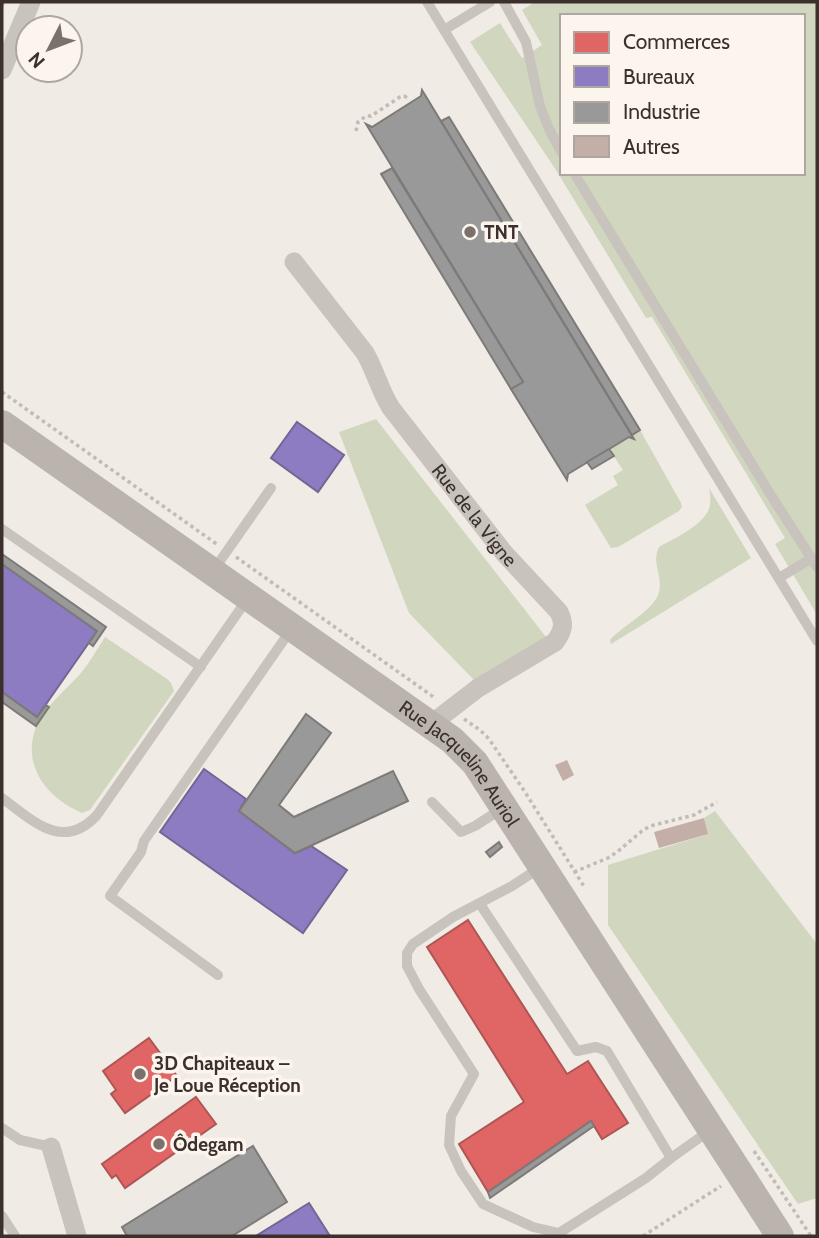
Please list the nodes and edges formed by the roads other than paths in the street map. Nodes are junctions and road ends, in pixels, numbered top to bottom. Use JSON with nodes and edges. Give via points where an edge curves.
{"nodes":[{"id":1,"x":31,"y":2,"type":"edge"},
{"id":2,"x":427,"y":2,"type":"edge"},
{"id":3,"x":490,"y":2,"type":"edge"},
{"id":4,"x":504,"y":2,"type":"edge"},
{"id":5,"x":444,"y":30,"type":"junction"},
{"id":6,"x":2,"y":70,"type":"edge"},
{"id":7,"x":560,"y":149,"type":"edge"},
{"id":8,"x":575,"y":175,"type":"edge"},
{"id":9,"x":293,"y":262,"type":"dead end"},
{"id":10,"x":2,"y":424,"type":"edge"},
{"id":11,"x":271,"y":488,"type":"dead end"},
{"id":12,"x":2,"y":529,"type":"edge"},
{"id":13,"x":220,"y":561,"type":"junction"},
{"id":14,"x":815,"y":562,"type":"edge"},
{"id":15,"x":779,"y":579,"type":"junction"},
{"id":16,"x":249,"y":597,"type":"junction"},
{"id":17,"x":292,"y":627,"type":"junction"},
{"id":18,"x":817,"y":641,"type":"edge"},
{"id":19,"x":201,"y":667,"type":"junction"},
{"id":20,"x":441,"y":718,"type":"junction"},
{"id":21,"x":2,"y":798,"type":"edge"},
{"id":22,"x":432,"y":802,"type":"dead end"},
{"id":23,"x":504,"y":808,"type":"junction"},
{"id":24,"x":542,"y":867,"type":"junction"},
{"id":25,"x":480,"y":904,"type":"junction"},
{"id":26,"x":218,"y":975,"type":"dead end"},
{"id":27,"x":2,"y":1128,"type":"edge"},
{"id":28,"x":711,"y":1129,"type":"junction"},
{"id":29,"x":51,"y":1147,"type":"joint"},
{"id":30,"x":671,"y":1158,"type":"junction"},
{"id":31,"x":2,"y":1216,"type":"edge"},
{"id":32,"x":15,"y":1236,"type":"edge"},
{"id":33,"x":77,"y":1236,"type":"edge"},
{"id":34,"x":780,"y":1236,"type":"edge"}],
"edges":[{"from":1,"to":6,"type":"street"},
{"from":2,"to":5,"type":"lane"},
{"from":3,"to":5,"type":"lane"},
{"from":4,"to":7,"type":"lane","via":[[526,42],[540,106]]},
{"from":5,"to":15,"type":"lane"},
{"from":8,"to":14,"type":"lane"},
{"from":9,"to":20,"type":"street","name":"Rue de la Vigne","via":[[365,353],[391,408],[504,553],[563,618],[555,642],[478,688]]},
{"from":10,"to":13,"type":"street","name":"Rue Jacqueline Auriol"},
{"from":11,"to":13,"type":"lane"},
{"from":12,"to":19,"type":"lane"},
{"from":13,"to":16,"type":"street","name":"Rue Jacqueline Auriol"},
{"from":14,"to":15,"type":"lane"},
{"from":15,"to":18,"type":"lane"},
{"from":16,"to":17,"type":"street","name":"Rue Jacqueline Auriol"},
{"from":16,"to":19,"type":"lane"},
{"from":17,"to":20,"type":"street","name":"Rue Jacqueline Auriol"},
{"from":17,"to":26,"type":"lane","via":[[110,896]]},
{"from":19,"to":21,"type":"lane","via":[[88,825],[73,832],[55,832]]},
{"from":20,"to":23,"type":"street","name":"Rue Jacqueline Auriol","via":[[452,740],[470,757]]},
{"from":22,"to":23,"type":"lane","via":[[461,832]]},
{"from":23,"to":24,"type":"street","name":"Rue Jacqueline Auriol"},
{"from":24,"to":25,"type":"lane"},
{"from":24,"to":28,"type":"street","name":"Rue Jacqueline Auriol"},
{"from":25,"to":30,"type":"lane","via":[[577,1051],[596,1047],[607,1051]]},
{"from":25,"to":30,"type":"lane","via":[[413,944],[407,966],[474,1074],[451,1116],[449,1145],[483,1203],[533,1227],[559,1233]]},
{"from":27,"to":29,"type":"lane","via":[[20,1140]]},
{"from":28,"to":30,"type":"lane"},
{"from":28,"to":34,"type":"street","name":"Rue Jacqueline Auriol"},
{"from":29,"to":33,"type":"street"},
{"from":31,"to":32,"type":"lane"}]}
